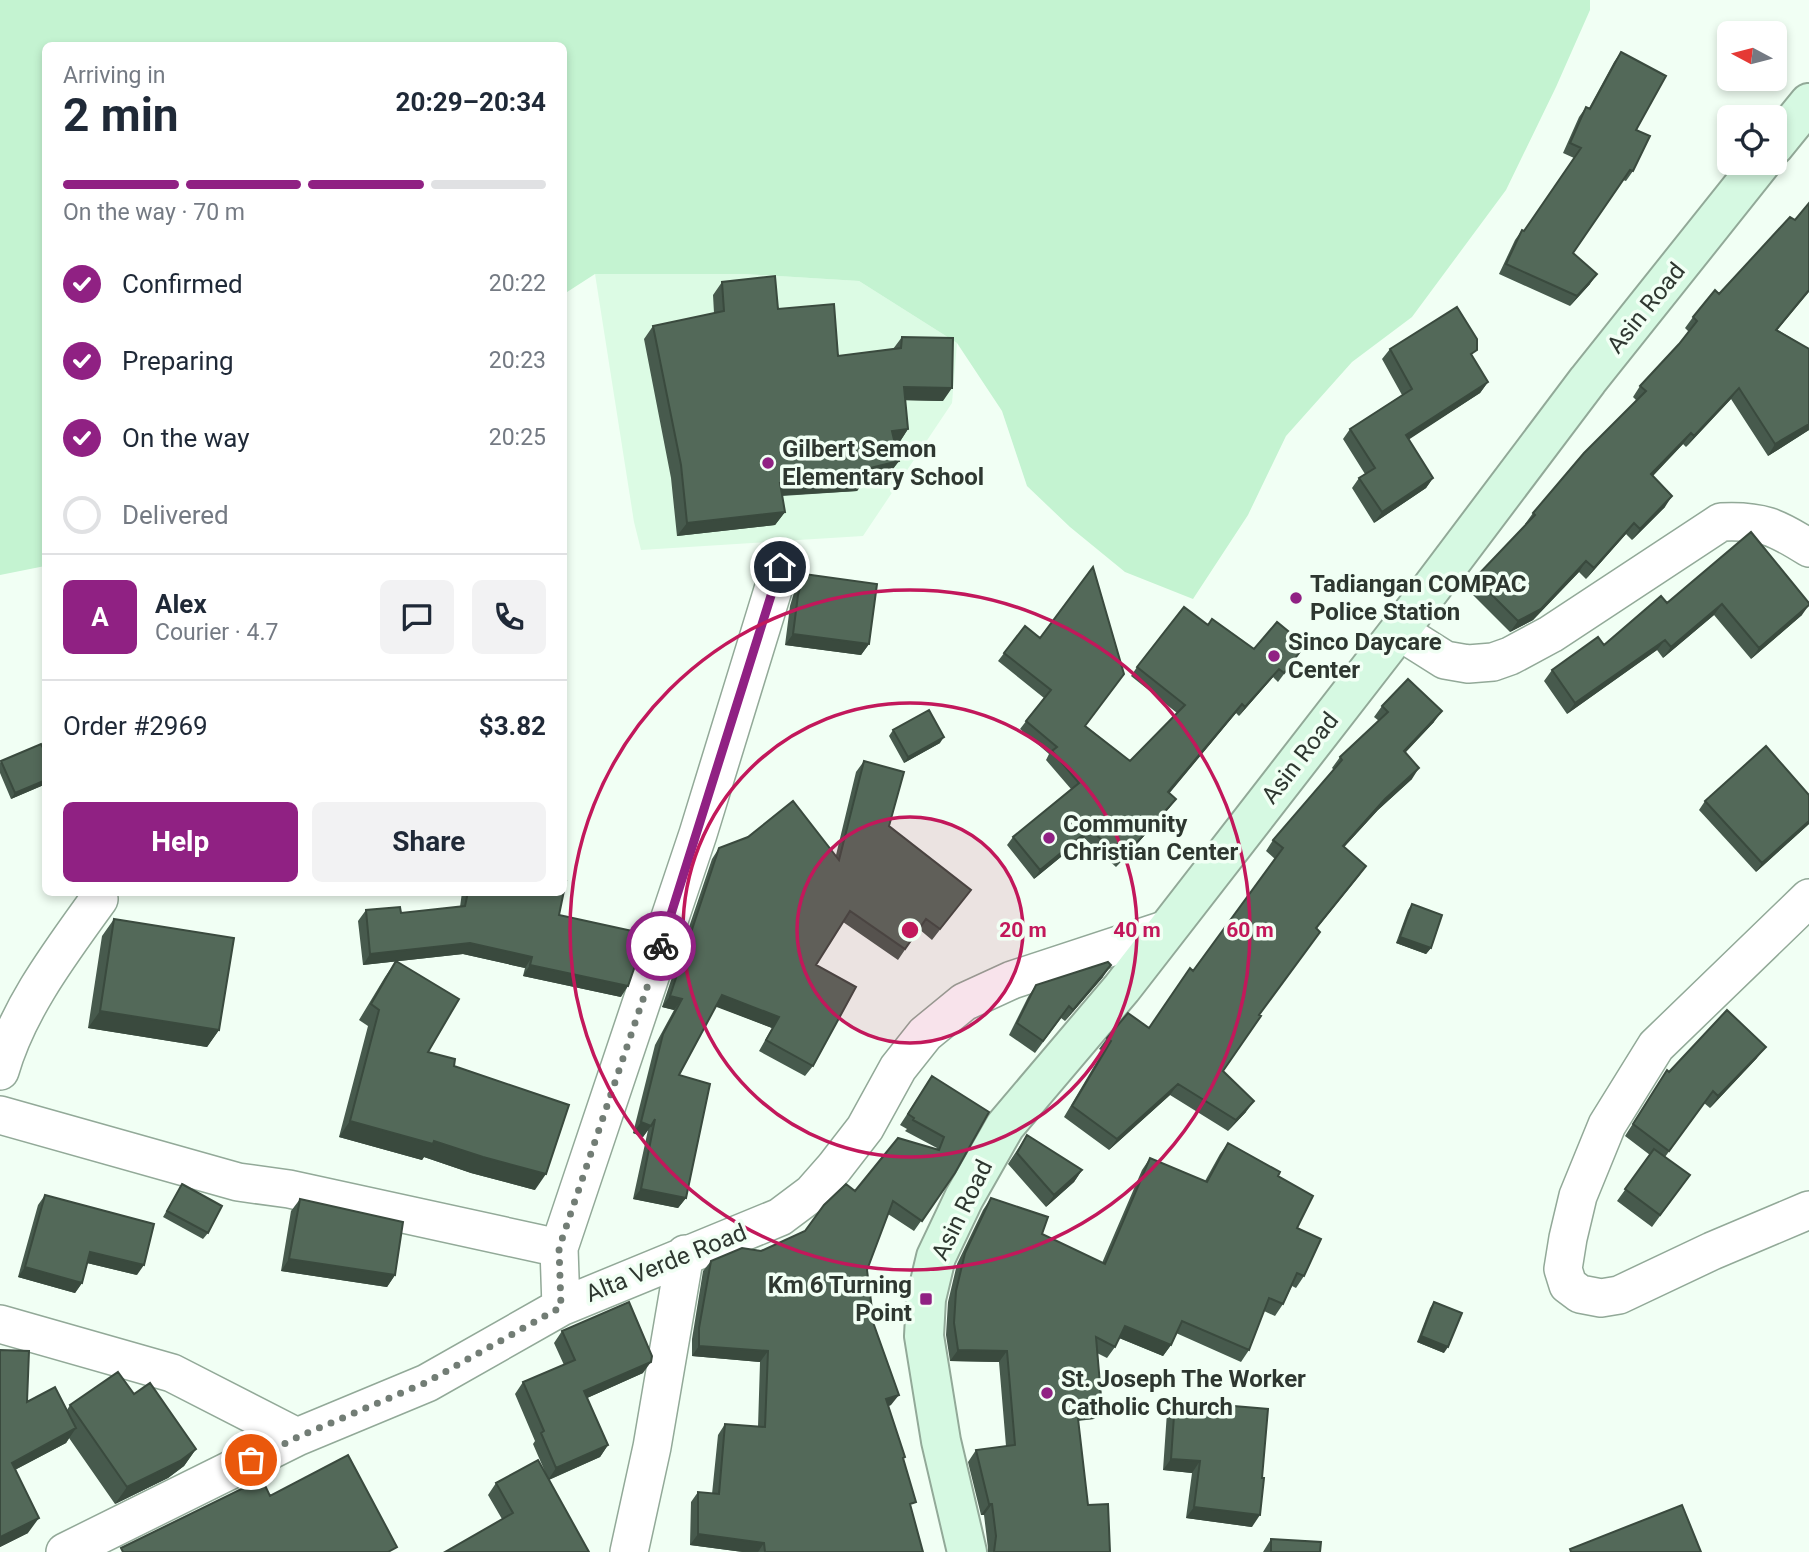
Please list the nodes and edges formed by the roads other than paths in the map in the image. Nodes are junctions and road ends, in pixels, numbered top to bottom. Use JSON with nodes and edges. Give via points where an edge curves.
{"nodes":[{"id":1,"x":1809,"y":103,"type":"edge"},
{"id":2,"x":1787,"y":130,"type":"edge"},
{"id":3,"x":1751,"y":175,"type":"edge"},
{"id":4,"x":1809,"y":548,"type":"edge"},
{"id":5,"x":780,"y":567,"type":"dead end"},
{"id":6,"x":1399,"y":631,"type":"junction"},
{"id":7,"x":1809,"y":898,"type":"edge"},
{"id":8,"x":99,"y":899,"type":"dead end"},
{"id":9,"x":1167,"y":929,"type":"junction"},
{"id":10,"x":0,"y":1071,"type":"edge"},
{"id":11,"x":0,"y":1115,"type":"edge"},
{"id":12,"x":1809,"y":1210,"type":"edge"},
{"id":13,"x":559,"y":1248,"type":"junction"},
{"id":14,"x":685,"y":1254,"type":"junction"},
{"id":15,"x":561,"y":1307,"type":"junction"},
{"id":16,"x":0,"y":1324,"type":"edge"},
{"id":17,"x":298,"y":1437,"type":"junction"},
{"id":18,"x":65,"y":1552,"type":"edge"},
{"id":19,"x":629,"y":1552,"type":"edge"},
{"id":20,"x":967,"y":1552,"type":"edge"}],
"edges":[{"from":1,"to":2,"type":"main road"},
{"from":3,"to":6,"type":"main road","name":"Asin Road","via":[[1588,380]]},
{"from":4,"to":6,"type":"street","via":[[1780,530],[1747,521],[1721,522],[1551,634],[1493,662],[1445,660]]},
{"from":5,"to":13,"type":"street","via":[[698,834]]},
{"from":6,"to":9,"type":"main road","name":"Asin Road"},
{"from":7,"to":12,"type":"street","via":[[1649,1056],[1607,1125],[1578,1196],[1563,1269],[1568,1285],[1580,1294],[1619,1295]]},
{"from":8,"to":10,"type":"street","via":[[53,963],[7,1047]]},
{"from":9,"to":14,"type":"street","name":"Alta Verde Road","via":[[1012,980],[964,1002],[925,1034],[898,1068],[865,1128],[812,1192],[780,1217]]},
{"from":9,"to":20,"type":"main road","name":"Asin Road","via":[[1005,1126],[936,1256],[926,1299],[924,1336],[941,1441]]},
{"from":11,"to":13,"type":"street","via":[[238,1182]]},
{"from":13,"to":15,"type":"street"},
{"from":14,"to":15,"type":"street","name":"Alta Verde Road"},
{"from":14,"to":19,"type":"street"},
{"from":15,"to":17,"type":"street","name":"Alta Verde Road","via":[[427,1382]]},
{"from":16,"to":17,"type":"street","via":[[172,1373]]},
{"from":17,"to":18,"type":"street","name":"Alta Verde Road"}]}
